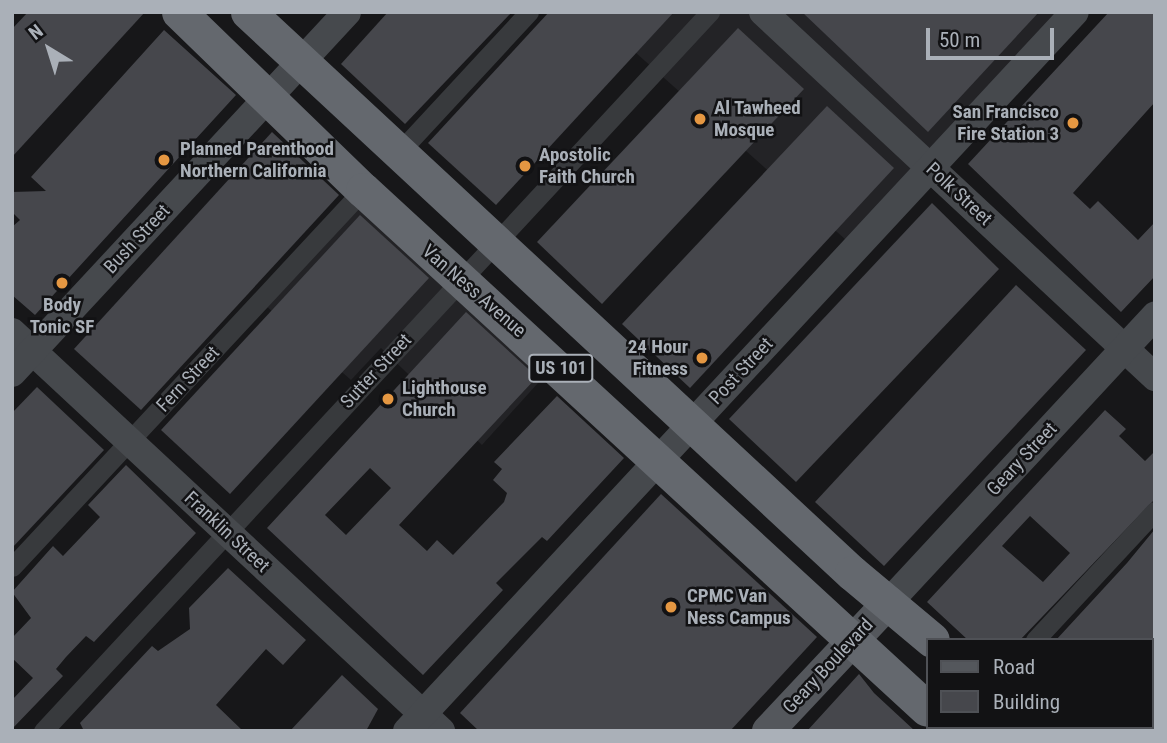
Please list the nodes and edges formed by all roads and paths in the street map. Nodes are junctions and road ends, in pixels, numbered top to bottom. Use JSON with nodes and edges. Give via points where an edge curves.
{"nodes":[{"id":1,"x":178,"y":12,"type":"edge"},
{"id":2,"x":248,"y":12,"type":"edge"},
{"id":3,"x":347,"y":12,"type":"edge"},
{"id":4,"x":529,"y":12,"type":"edge"},
{"id":5,"x":710,"y":12,"type":"edge"},
{"id":6,"x":763,"y":12,"type":"edge"},
{"id":7,"x":1075,"y":12,"type":"edge"},
{"id":8,"x":303,"y":60,"type":"junction"},
{"id":9,"x":269,"y":97,"type":"junction"},
{"id":10,"x":402,"y":149,"type":"junction"},
{"id":11,"x":930,"y":168,"type":"junction"},
{"id":12,"x":363,"y":190,"type":"junction"},
{"id":13,"x":496,"y":242,"type":"junction"},
{"id":14,"x":462,"y":279,"type":"junction"},
{"id":15,"x":1155,"y":316,"type":"edge"},
{"id":16,"x":22,"y":342,"type":"edge"},
{"id":17,"x":1125,"y":348,"type":"junction"},
{"id":18,"x":12,"y":373,"type":"edge"},
{"id":19,"x":1155,"y":377,"type":"edge"},
{"id":20,"x":691,"y":425,"type":"junction"},
{"id":21,"x":130,"y":442,"type":"junction"},
{"id":22,"x":659,"y":459,"type":"junction"},
{"id":23,"x":1155,"y":511,"type":"edge"},
{"id":24,"x":227,"y":532,"type":"junction"},
{"id":25,"x":12,"y":567,"type":"edge"},
{"id":26,"x":889,"y":602,"type":"junction"},
{"id":27,"x":930,"y":638,"type":"edge"},
{"id":28,"x":1037,"y":638,"type":"edge"},
{"id":29,"x":852,"y":639,"type":"junction"},
{"id":30,"x":926,"y":708,"type":"edge"},
{"id":31,"x":424,"y":725,"type":"edge"},
{"id":32,"x":43,"y":731,"type":"edge"},
{"id":33,"x":768,"y":731,"type":"edge"}],
"edges":[{"from":1,"to":9,"type":"highway","name":"Van Ness Avenue","number":"US 101"},
{"from":2,"to":8,"type":"highway","number":"US 101"},
{"from":3,"to":8,"type":"street","name":"Bush Street"},
{"from":4,"to":10,"type":"street"},
{"from":5,"to":13,"type":"street","name":"Sutter Street"},
{"from":6,"to":11,"type":"street","name":"Polk Street"},
{"from":7,"to":11,"type":"street","name":"Post Street"},
{"from":8,"to":9,"type":"street","name":"Bush Street"},
{"from":8,"to":10,"type":"highway","number":"US 101"},
{"from":9,"to":12,"type":"highway","name":"Van Ness Avenue","number":"US 101"},
{"from":9,"to":16,"type":"street","name":"Bush Street"},
{"from":10,"to":13,"type":"highway","number":"US 101"},
{"from":11,"to":17,"type":"street","name":"Polk Street"},
{"from":11,"to":20,"type":"street","name":"Post Street"},
{"from":12,"to":14,"type":"highway","name":"Van Ness Avenue","number":"US 101"},
{"from":12,"to":21,"type":"street","name":"Fern Street"},
{"from":13,"to":14,"type":"street","name":"Sutter Street"},
{"from":13,"to":20,"type":"highway","number":"US 101"},
{"from":14,"to":22,"type":"highway","name":"Van Ness Avenue","number":"US 101"},
{"from":14,"to":24,"type":"street","name":"Sutter Street"},
{"from":15,"to":17,"type":"street","name":"Geary Street"},
{"from":16,"to":18,"type":"street","name":"Bush Street"},
{"from":16,"to":21,"type":"street","name":"Franklin Street"},
{"from":17,"to":19,"type":"street","name":"Polk Street"},
{"from":17,"to":26,"type":"street","name":"Geary Street"},
{"from":20,"to":22,"type":"street","name":"Post Street"},
{"from":20,"to":26,"type":"highway","number":"US 101"},
{"from":21,"to":24,"type":"street","name":"Franklin Street"},
{"from":21,"to":25,"type":"street","name":"Fern Street"},
{"from":22,"to":29,"type":"highway","name":"Van Ness Avenue","number":"US 101"},
{"from":22,"to":31,"type":"street","name":"Post Street"},
{"from":23,"to":28,"type":"street"},
{"from":24,"to":31,"type":"street","name":"Franklin Street"},
{"from":24,"to":32,"type":"street","name":"Sutter Street"},
{"from":26,"to":27,"type":"highway","number":"US 101"},
{"from":26,"to":29,"type":"main road","name":"Geary Boulevard"},
{"from":29,"to":30,"type":"highway","name":"Van Ness Avenue","number":"US 101"},
{"from":29,"to":33,"type":"main road","name":"Geary Boulevard"}]}
